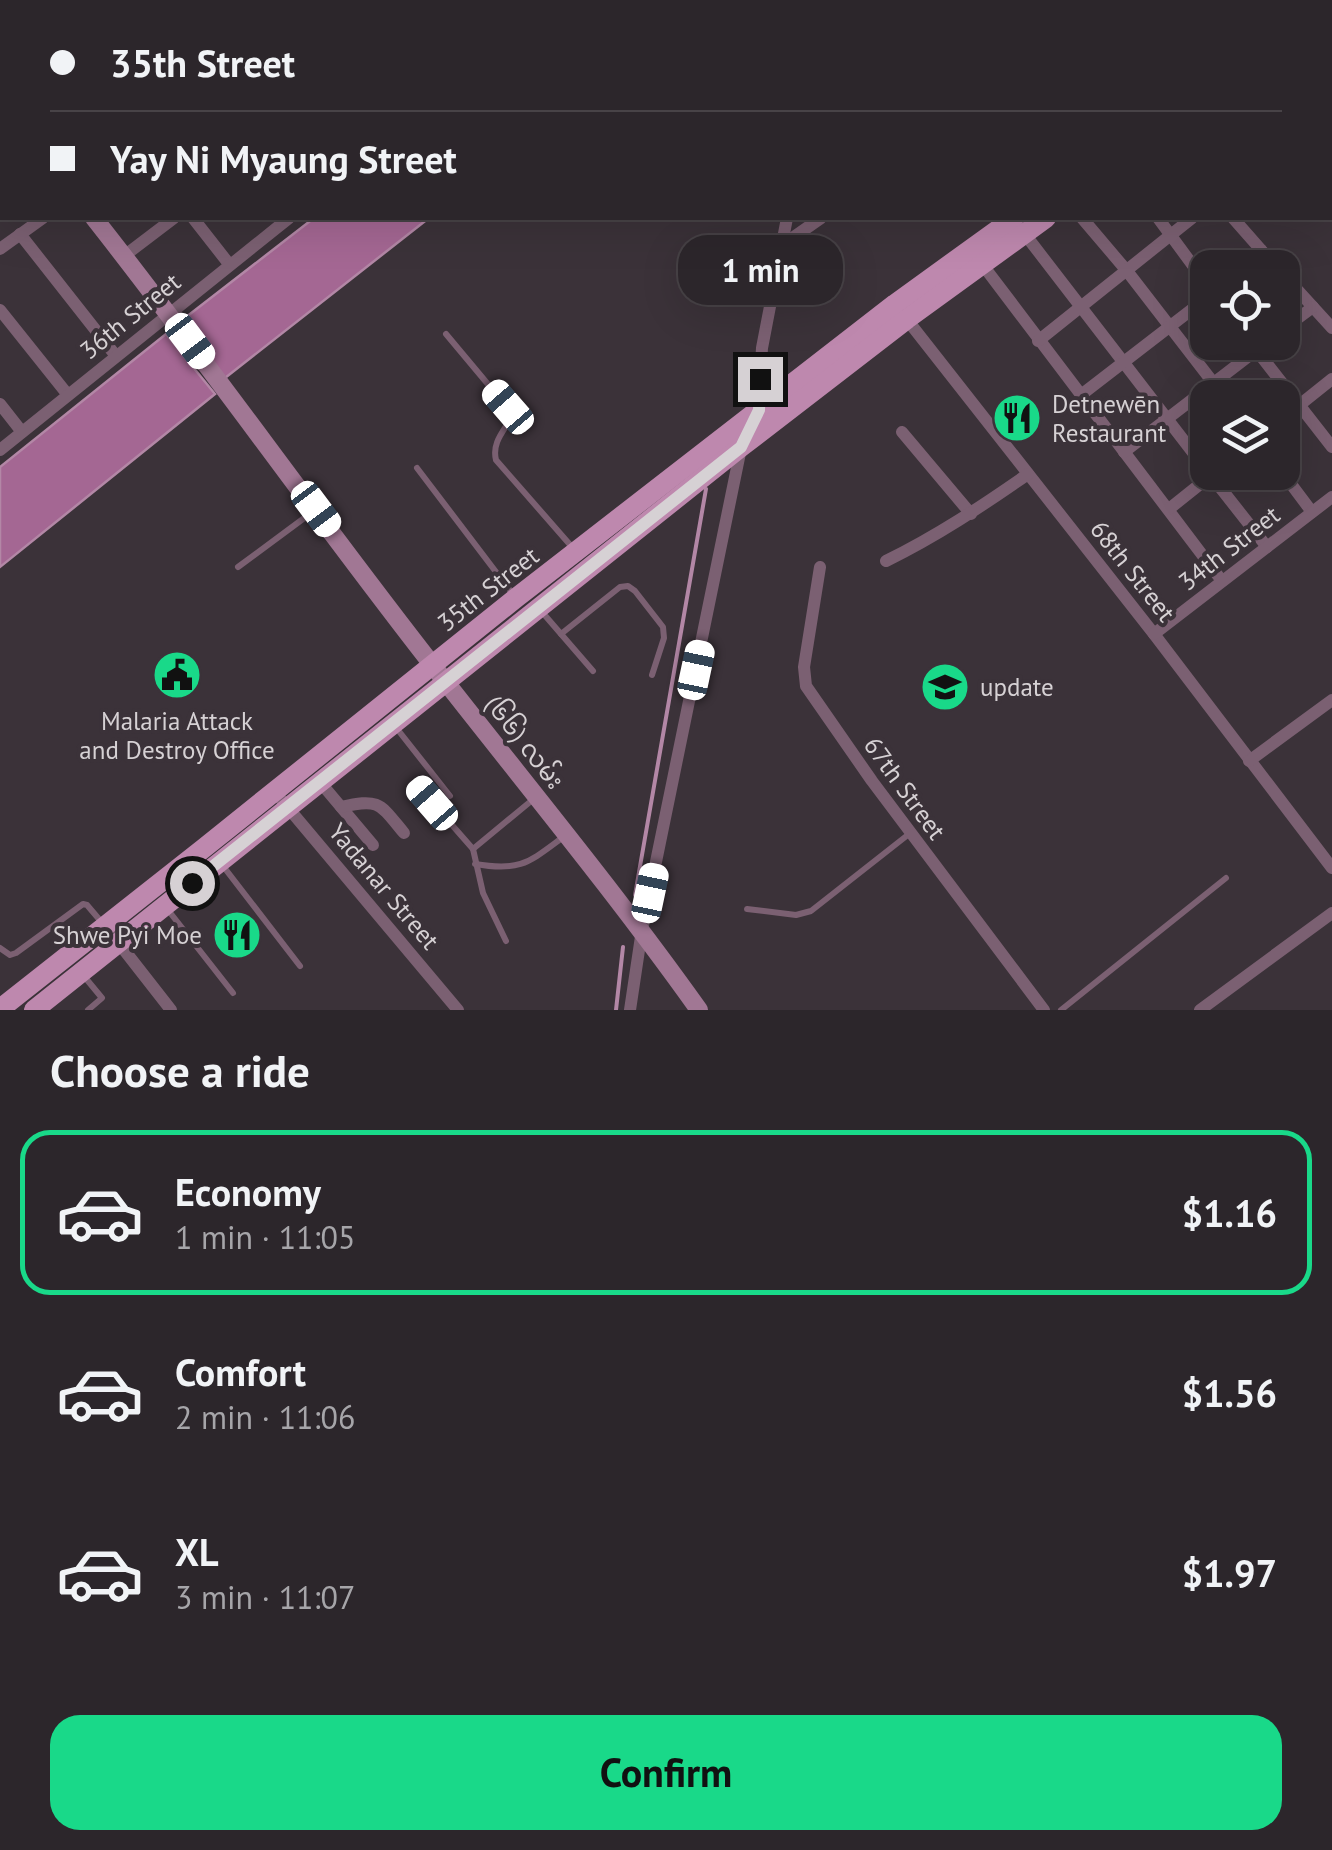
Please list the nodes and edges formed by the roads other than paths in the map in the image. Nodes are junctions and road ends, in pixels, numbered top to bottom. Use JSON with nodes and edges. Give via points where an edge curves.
{"nodes":[{"id":1,"x":40,"y":220,"type":"edge"},
{"id":2,"x":96,"y":220,"type":"edge"},
{"id":3,"x":171,"y":220,"type":"edge"},
{"id":4,"x":195,"y":220,"type":"edge"},
{"id":5,"x":787,"y":220,"type":"edge"},
{"id":6,"x":819,"y":220,"type":"edge"},
{"id":7,"x":1084,"y":220,"type":"edge"},
{"id":8,"x":1160,"y":220,"type":"edge"},
{"id":9,"x":1190,"y":220,"type":"edge"},
{"id":10,"x":1235,"y":220,"type":"edge"},
{"id":11,"x":272,"y":222,"type":"edge"},
{"id":12,"x":1019,"y":226,"type":"edge"},
{"id":13,"x":20,"y":234,"type":"junction"},
{"id":14,"x":1172,"y":235,"type":"junction"},
{"id":15,"x":781,"y":246,"type":"junction"},
{"id":16,"x":0,"y":249,"type":"edge"},
{"id":17,"x":1262,"y":250,"type":"edge"},
{"id":18,"x":124,"y":256,"type":"junction"},
{"id":19,"x":1190,"y":260,"type":"edge"},
{"id":20,"x":229,"y":264,"type":"junction"},
{"id":21,"x":982,"y":264,"type":"junction"},
{"id":22,"x":1127,"y":271,"type":"junction"},
{"id":23,"x":1300,"y":293,"type":"edge"},
{"id":24,"x":1080,"y":306,"type":"junction"},
{"id":25,"x":1313,"y":307,"type":"junction"},
{"id":26,"x":0,"y":310,"type":"edge"},
{"id":27,"x":901,"y":311,"type":"junction"},
{"id":28,"x":1190,"y":312,"type":"edge"},
{"id":29,"x":170,"y":313,"type":"junction"},
{"id":30,"x":1300,"y":317,"type":"edge"},
{"id":31,"x":1170,"y":327,"type":"junction"},
{"id":32,"x":1332,"y":328,"type":"edge"},
{"id":33,"x":446,"y":334,"type":"dead end"},
{"id":34,"x":1038,"y":340,"type":"junction"},
{"id":35,"x":116,"y":356,"type":"junction"},
{"id":36,"x":1240,"y":360,"type":"edge"},
{"id":37,"x":1124,"y":362,"type":"junction"},
{"id":38,"x":1332,"y":379,"type":"edge"},
{"id":39,"x":1212,"y":380,"type":"edge"},
{"id":40,"x":1216,"y":380,"type":"edge"},
{"id":41,"x":68,"y":395,"type":"junction"},
{"id":42,"x":1081,"y":395,"type":"junction"},
{"id":43,"x":1190,"y":401,"type":"edge"},
{"id":44,"x":0,"y":404,"type":"edge"},
{"id":45,"x":1300,"y":404,"type":"edge"},
{"id":46,"x":1300,"y":408,"type":"edge"},
{"id":47,"x":759,"y":410,"type":"junction"},
{"id":48,"x":1167,"y":419,"type":"junction"},
{"id":49,"x":22,"y":432,"type":"junction"},
{"id":50,"x":902,"y":432,"type":"dead end"},
{"id":51,"x":741,"y":447,"type":"junction"},
{"id":52,"x":1332,"y":447,"type":"edge"},
{"id":53,"x":1190,"y":448,"type":"edge"},
{"id":54,"x":0,"y":450,"type":"edge"},
{"id":55,"x":1124,"y":452,"type":"junction"},
{"id":56,"x":417,"y":468,"type":"dead end"},
{"id":57,"x":1028,"y":474,"type":"junction"},
{"id":58,"x":1191,"y":490,"type":"edge"},
{"id":59,"x":1223,"y":490,"type":"edge"},
{"id":60,"x":1296,"y":490,"type":"edge"},
{"id":61,"x":1332,"y":497,"type":"edge"},
{"id":62,"x":316,"y":509,"type":"junction"},
{"id":63,"x":1169,"y":509,"type":"junction"},
{"id":64,"x":1312,"y":512,"type":"junction"},
{"id":65,"x":972,"y":514,"type":"junction"},
{"id":66,"x":1267,"y":547,"type":"junction"},
{"id":67,"x":589,"y":550,"type":"junction"},
{"id":68,"x":886,"y":561,"type":"dead end"},
{"id":69,"x":238,"y":568,"type":"dead end"},
{"id":70,"x":820,"y":568,"type":"dead end"},
{"id":71,"x":1222,"y":581,"type":"junction"},
{"id":72,"x":516,"y":598,"type":"junction"},
{"id":73,"x":538,"y":608,"type":"junction"},
{"id":74,"x":561,"y":634,"type":"junction"},
{"id":75,"x":1154,"y":634,"type":"junction"},
{"id":76,"x":432,"y":665,"type":"junction"},
{"id":77,"x":592,"y":671,"type":"dead end"},
{"id":78,"x":652,"y":675,"type":"dead end"},
{"id":79,"x":446,"y":682,"type":"junction"},
{"id":80,"x":1332,"y":700,"type":"edge"},
{"id":81,"x":393,"y":724,"type":"junction"},
{"id":82,"x":1249,"y":762,"type":"junction"},
{"id":83,"x":320,"y":782,"type":"junction"},
{"id":84,"x":416,"y":784,"type":"dead end"},
{"id":85,"x":450,"y":796,"type":"dead end"},
{"id":86,"x":536,"y":796,"type":"junction"},
{"id":87,"x":281,"y":799,"type":"junction"},
{"id":88,"x":341,"y":807,"type":"junction"},
{"id":89,"x":404,"y":833,"type":"dead end"},
{"id":90,"x":910,"y":833,"type":"junction"},
{"id":91,"x":566,"y":834,"type":"junction"},
{"id":92,"x":373,"y":845,"type":"dead end"},
{"id":93,"x":473,"y":849,"type":"junction"},
{"id":94,"x":219,"y":862,"type":"junction"},
{"id":95,"x":474,"y":864,"type":"junction"},
{"id":96,"x":1332,"y":868,"type":"edge"},
{"id":97,"x":1226,"y":878,"type":"dead end"},
{"id":98,"x":164,"y":905,"type":"junction"},
{"id":99,"x":747,"y":909,"type":"dead end"},
{"id":100,"x":1332,"y":913,"type":"edge"},
{"id":101,"x":642,"y":930,"type":"junction"},
{"id":102,"x":111,"y":934,"type":"junction"},
{"id":103,"x":506,"y":941,"type":"dead end"},
{"id":104,"x":0,"y":948,"type":"edge"},
{"id":105,"x":300,"y":966,"type":"dead end"},
{"id":106,"x":81,"y":972,"type":"junction"},
{"id":107,"x":233,"y":993,"type":"dead end"},
{"id":108,"x":0,"y":1009,"type":"edge"},
{"id":109,"x":34,"y":1010,"type":"edge"},
{"id":110,"x":88,"y":1010,"type":"edge"},
{"id":111,"x":171,"y":1010,"type":"edge"},
{"id":112,"x":458,"y":1010,"type":"edge"},
{"id":113,"x":630,"y":1010,"type":"edge"},
{"id":114,"x":700,"y":1010,"type":"edge"},
{"id":115,"x":1044,"y":1010,"type":"edge"},
{"id":116,"x":1062,"y":1010,"type":"edge"},
{"id":117,"x":1200,"y":1010,"type":"edge"}],
"edges":[{"from":1,"to":13,"type":"street"},
{"from":2,"to":18,"type":"street","name":"(၆၆) လမ်း"},
{"from":3,"to":18,"type":"street"},
{"from":4,"to":20,"type":"street"},
{"from":5,"to":15,"type":"street"},
{"from":6,"to":15,"type":"street"},
{"from":7,"to":22,"type":"street"},
{"from":8,"to":14,"type":"street"},
{"from":9,"to":14,"type":"street"},
{"from":10,"to":17,"type":"street"},
{"from":11,"to":20,"type":"street","name":"36th Street"},
{"from":12,"to":21,"type":"main road","name":"35th Street"},
{"from":12,"to":24,"type":"street"},
{"from":12,"to":27,"type":"main road","name":"35th Street"},
{"from":13,"to":16,"type":"street"},
{"from":13,"to":35,"type":"street"},
{"from":14,"to":19,"type":"street"},
{"from":14,"to":22,"type":"street"},
{"from":15,"to":47,"type":"street","via":[[762,348]]},
{"from":18,"to":29,"type":"street","name":"(၆၆) လမ်း"},
{"from":20,"to":29,"type":"street","name":"36th Street"},
{"from":21,"to":27,"type":"main road","name":"35th Street"},
{"from":21,"to":34,"type":"street"},
{"from":22,"to":24,"type":"street"},
{"from":22,"to":31,"type":"street"},
{"from":23,"to":25,"type":"street"},
{"from":24,"to":34,"type":"street"},
{"from":24,"to":37,"type":"street"},
{"from":25,"to":30,"type":"street"},
{"from":25,"to":32,"type":"street"},
{"from":26,"to":41,"type":"street"},
{"from":27,"to":47,"type":"main road","name":"35th Street"},
{"from":27,"to":51,"type":"main road","name":"35th Street"},
{"from":27,"to":57,"type":"street","name":"68th Street"},
{"from":28,"to":31,"type":"street"},
{"from":29,"to":35,"type":"street","name":"36th Street"},
{"from":29,"to":62,"type":"street","name":"(၆၆) လမ်း"},
{"from":31,"to":37,"type":"street"},
{"from":31,"to":39,"type":"street"},
{"from":33,"to":67,"type":"lane","via":[[508,407],[496,460]]},
{"from":34,"to":42,"type":"street"},
{"from":35,"to":41,"type":"street","name":"36th Street"},
{"from":36,"to":40,"type":"street"},
{"from":37,"to":42,"type":"street"},
{"from":37,"to":48,"type":"street"},
{"from":38,"to":45,"type":"street"},
{"from":41,"to":49,"type":"street","name":"36th Street"},
{"from":42,"to":55,"type":"street"},
{"from":43,"to":48,"type":"street"},
{"from":44,"to":49,"type":"street"},
{"from":46,"to":52,"type":"street"},
{"from":47,"to":51,"type":"street"},
{"from":47,"to":67,"type":"main road","name":"35th Street"},
{"from":48,"to":53,"type":"street"},
{"from":48,"to":55,"type":"street"},
{"from":49,"to":54,"type":"street","name":"36th Street"},
{"from":50,"to":65,"type":"street"},
{"from":51,"to":67,"type":"main road","name":"35th Street"},
{"from":51,"to":101,"type":"street"},
{"from":55,"to":63,"type":"street"},
{"from":56,"to":72,"type":"lane"},
{"from":57,"to":65,"type":"street"},
{"from":57,"to":75,"type":"street","name":"68th Street"},
{"from":58,"to":63,"type":"street"},
{"from":59,"to":66,"type":"street"},
{"from":60,"to":64,"type":"street"},
{"from":61,"to":64,"type":"street","name":"34th Street"},
{"from":62,"to":69,"type":"lane"},
{"from":62,"to":76,"type":"street","name":"(၆၆) လမ်း"},
{"from":63,"to":71,"type":"street"},
{"from":64,"to":66,"type":"street","name":"34th Street"},
{"from":65,"to":68,"type":"street"},
{"from":66,"to":71,"type":"street","name":"34th Street"},
{"from":67,"to":72,"type":"main road","name":"35th Street"},
{"from":67,"to":73,"type":"main road","name":"35th Street"},
{"from":70,"to":90,"type":"street","name":"67th Street","via":[[806,686]]},
{"from":71,"to":75,"type":"street","name":"34th Street"},
{"from":72,"to":76,"type":"main road","name":"35th Street"},
{"from":73,"to":74,"type":"lane"},
{"from":73,"to":79,"type":"main road","name":"35th Street"},
{"from":74,"to":77,"type":"lane"},
{"from":74,"to":78,"type":"lane","via":[[628,586],[663,627]]},
{"from":75,"to":82,"type":"street","name":"68th Street"},
{"from":76,"to":79,"type":"street","name":"(၆၆) လမ်း"},
{"from":76,"to":87,"type":"main road","name":"35th Street"},
{"from":79,"to":81,"type":"main road","name":"35th Street"},
{"from":79,"to":86,"type":"street","name":"(၆၆) လမ်း"},
{"from":80,"to":82,"type":"street"},
{"from":81,"to":83,"type":"main road","name":"35th Street"},
{"from":81,"to":85,"type":"lane"},
{"from":82,"to":96,"type":"street","name":"68th Street"},
{"from":83,"to":87,"type":"main road","name":"35th Street"},
{"from":83,"to":88,"type":"street"},
{"from":84,"to":93,"type":"lane"},
{"from":86,"to":91,"type":"street","name":"(၆၆) လမ်း"},
{"from":86,"to":93,"type":"lane"},
{"from":87,"to":94,"type":"main road","name":"35th Street"},
{"from":87,"to":102,"type":"main road","name":"35th Street"},
{"from":87,"to":112,"type":"street","name":"Yadanar Street"},
{"from":88,"to":89,"type":"street","via":[[377,803]]},
{"from":88,"to":92,"type":"street"},
{"from":90,"to":99,"type":"lane","via":[[811,911]]},
{"from":90,"to":115,"type":"street","name":"67th Street"},
{"from":91,"to":95,"type":"lane","via":[[516,867]]},
{"from":91,"to":101,"type":"street","name":"(၆၆) လမ်း"},
{"from":93,"to":95,"type":"lane"},
{"from":94,"to":98,"type":"main road","name":"35th Street"},
{"from":94,"to":105,"type":"lane"},
{"from":95,"to":103,"type":"lane"},
{"from":97,"to":116,"type":"lane"},
{"from":98,"to":102,"type":"main road","name":"35th Street"},
{"from":98,"to":107,"type":"lane"},
{"from":100,"to":117,"type":"street"},
{"from":101,"to":113,"type":"street"},
{"from":101,"to":114,"type":"street","name":"(၆၆) လမ်း"},
{"from":102,"to":104,"type":"lane","via":[[83,904],[16,953]]},
{"from":102,"to":106,"type":"main road","name":"35th Street"},
{"from":102,"to":108,"type":"main road","name":"35th Street"},
{"from":102,"to":111,"type":"street"},
{"from":106,"to":109,"type":"main road","name":"35th Street"},
{"from":106,"to":110,"type":"lane","via":[[102,998]]}]}
